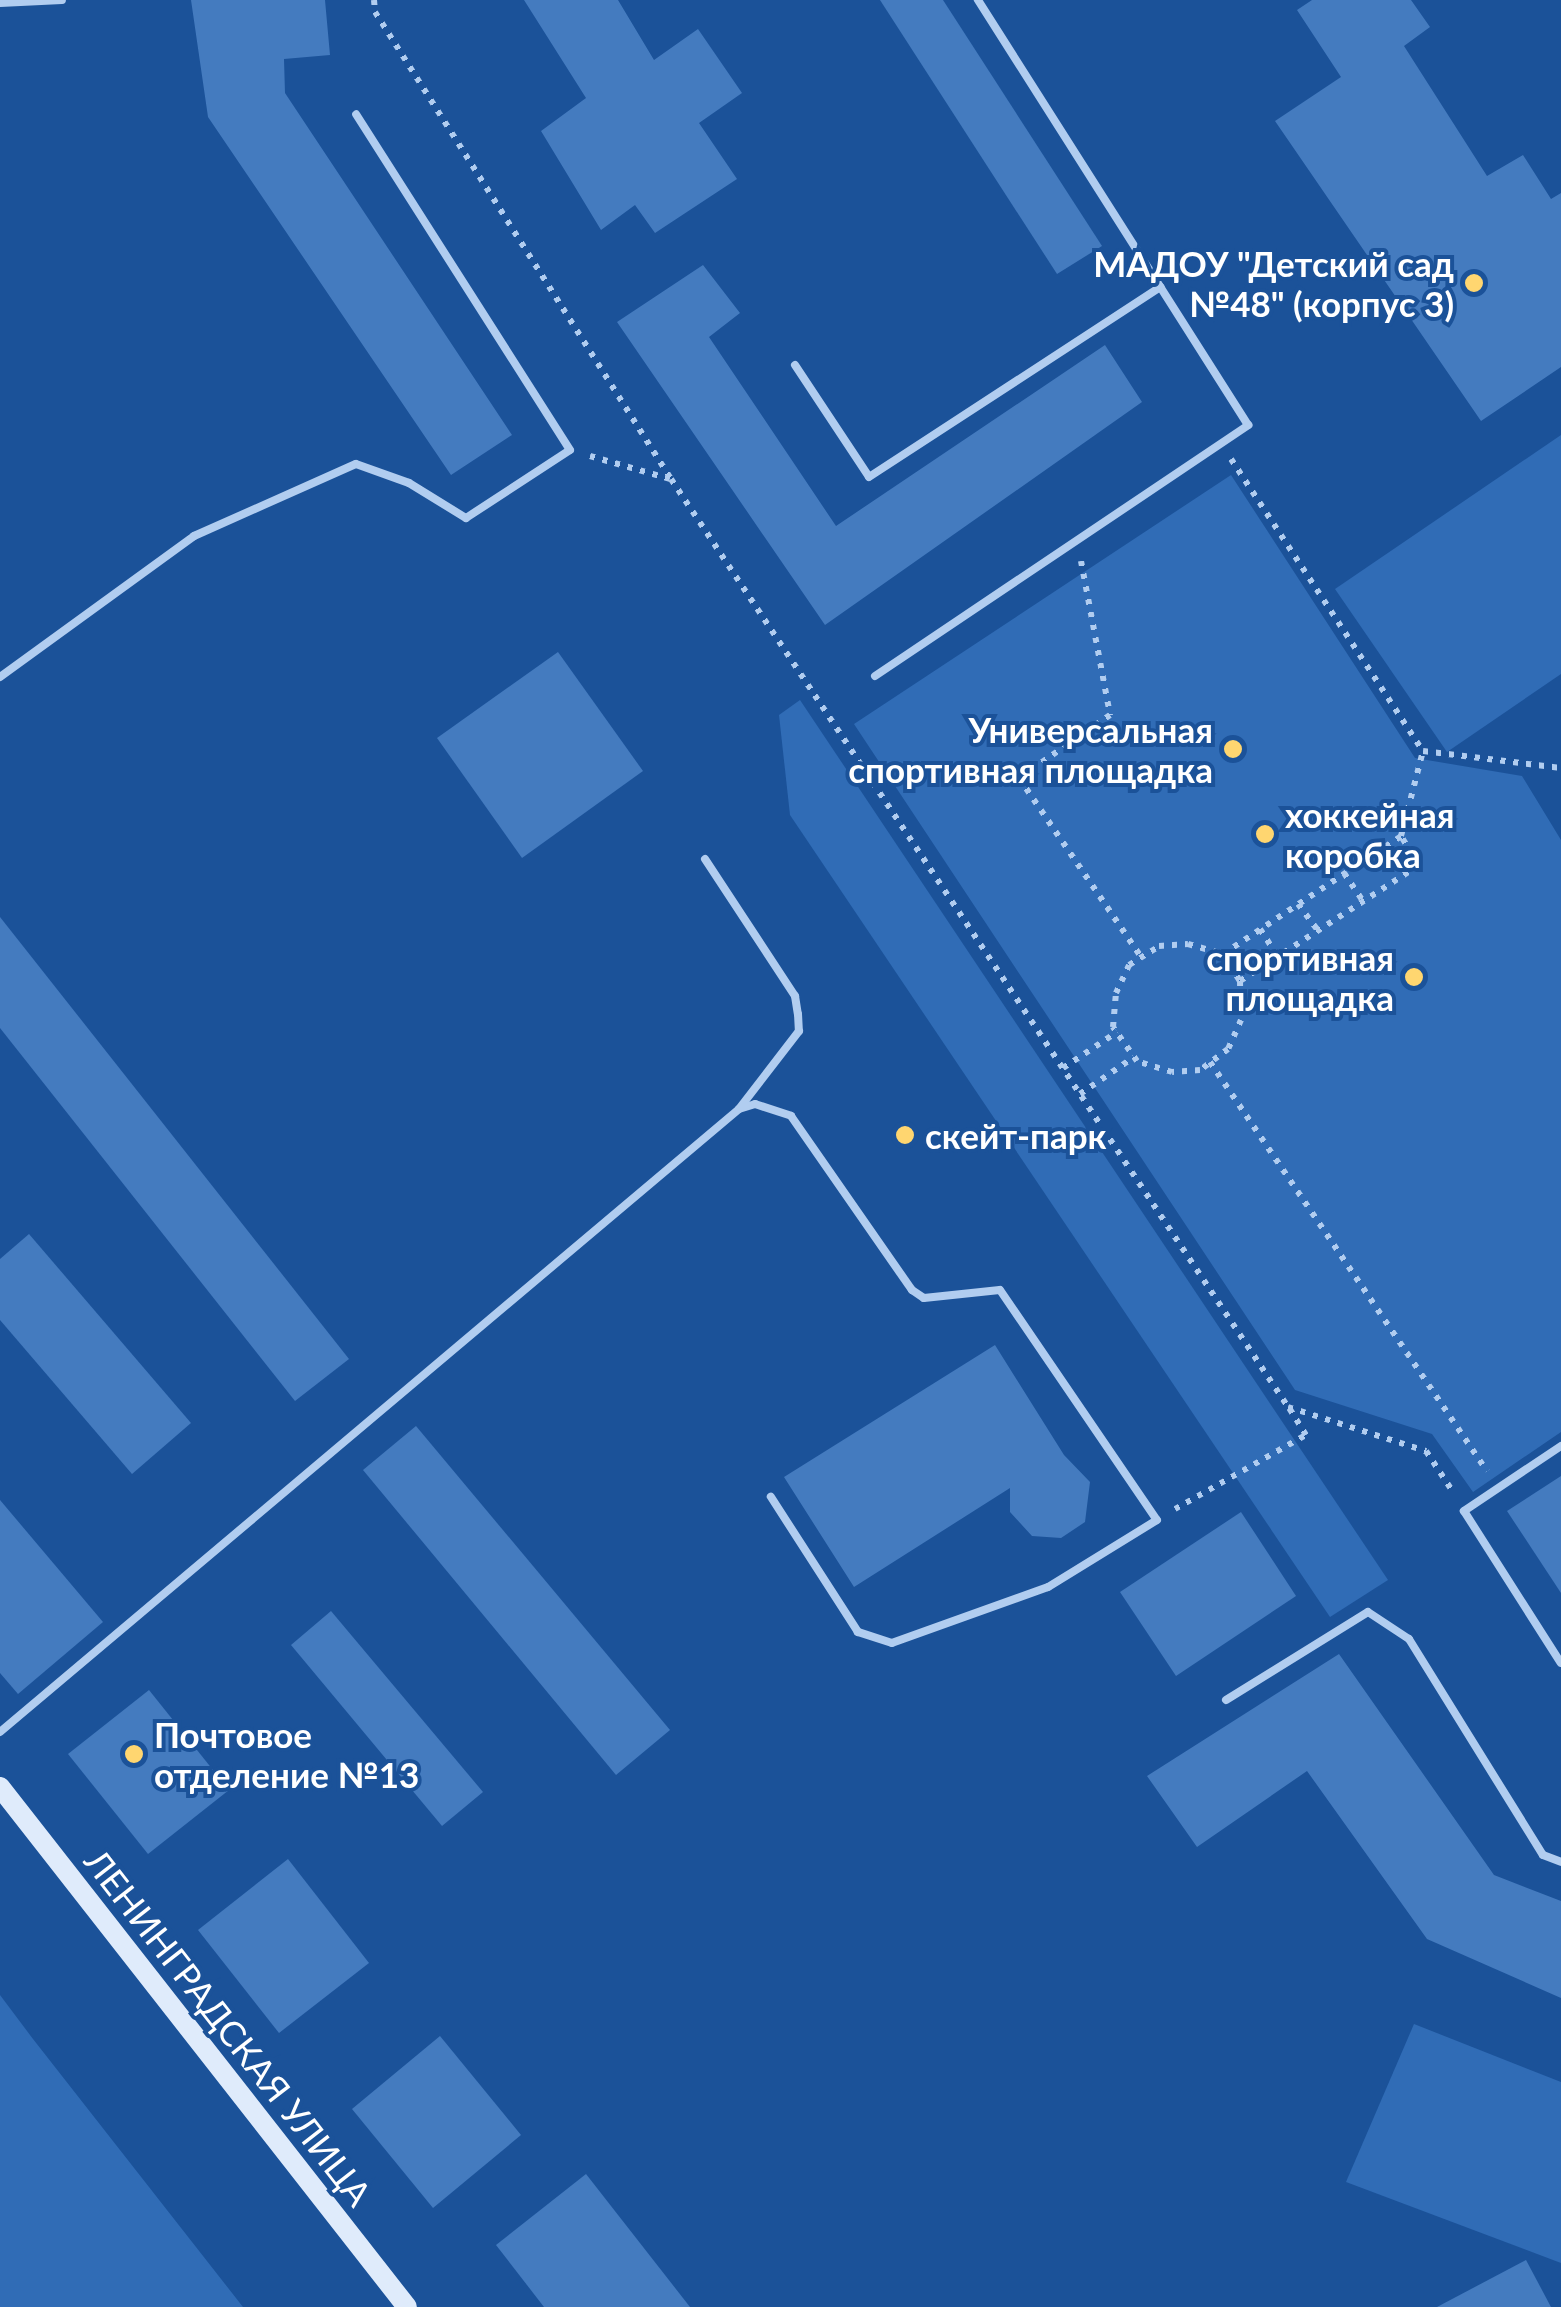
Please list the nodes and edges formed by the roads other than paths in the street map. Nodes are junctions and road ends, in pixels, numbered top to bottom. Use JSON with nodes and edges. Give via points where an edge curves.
{"nodes":[{"id":1,"x":62,"y":0,"type":"edge"},
{"id":2,"x":978,"y":0,"type":"edge"},
{"id":3,"x":0,"y":3,"type":"edge"},
{"id":4,"x":356,"y":114,"type":"dead end"},
{"id":5,"x":1160,"y":287,"type":"junction"},
{"id":6,"x":795,"y":365,"type":"dead end"},
{"id":7,"x":875,"y":676,"type":"dead end"},
{"id":8,"x":0,"y":677,"type":"edge"},
{"id":9,"x":705,"y":858,"type":"dead end"},
{"id":10,"x":739,"y":1109,"type":"junction"},
{"id":11,"x":1561,"y":1446,"type":"edge"},
{"id":12,"x":770,"y":1497,"type":"dead end"},
{"id":13,"x":1561,"y":1663,"type":"edge"},
{"id":14,"x":1226,"y":1700,"type":"dead end"},
{"id":15,"x":0,"y":1732,"type":"edge"},
{"id":16,"x":0,"y":1787,"type":"edge"},
{"id":17,"x":1561,"y":1862,"type":"edge"},
{"id":18,"x":407,"y":2307,"type":"edge"}],
"edges":[{"from":1,"to":3,"type":"lane"},
{"from":2,"to":5,"type":"lane"},
{"from":4,"to":8,"type":"lane","via":[[570,450],[466,518],[409,483],[356,464],[194,536]]},
{"from":5,"to":6,"type":"lane","via":[[869,477]]},
{"from":5,"to":7,"type":"lane","via":[[1248,425]]},
{"from":9,"to":10,"type":"lane","via":[[795,996],[798,1014],[798,1031]]},
{"from":10,"to":12,"type":"lane","via":[[767,1105],[791,1116],[912,1290],[924,1298],[1000,1290],[1157,1520],[1048,1588],[892,1643],[858,1632]]},
{"from":10,"to":15,"type":"lane"},
{"from":11,"to":13,"type":"lane","via":[[1464,1511]]},
{"from":14,"to":17,"type":"lane","via":[[1368,1612],[1409,1640],[1544,1855]]},
{"from":16,"to":18,"type":"street","name":"ЛЕНИНГРАДСКАЯ УЛИЦА"}]}
